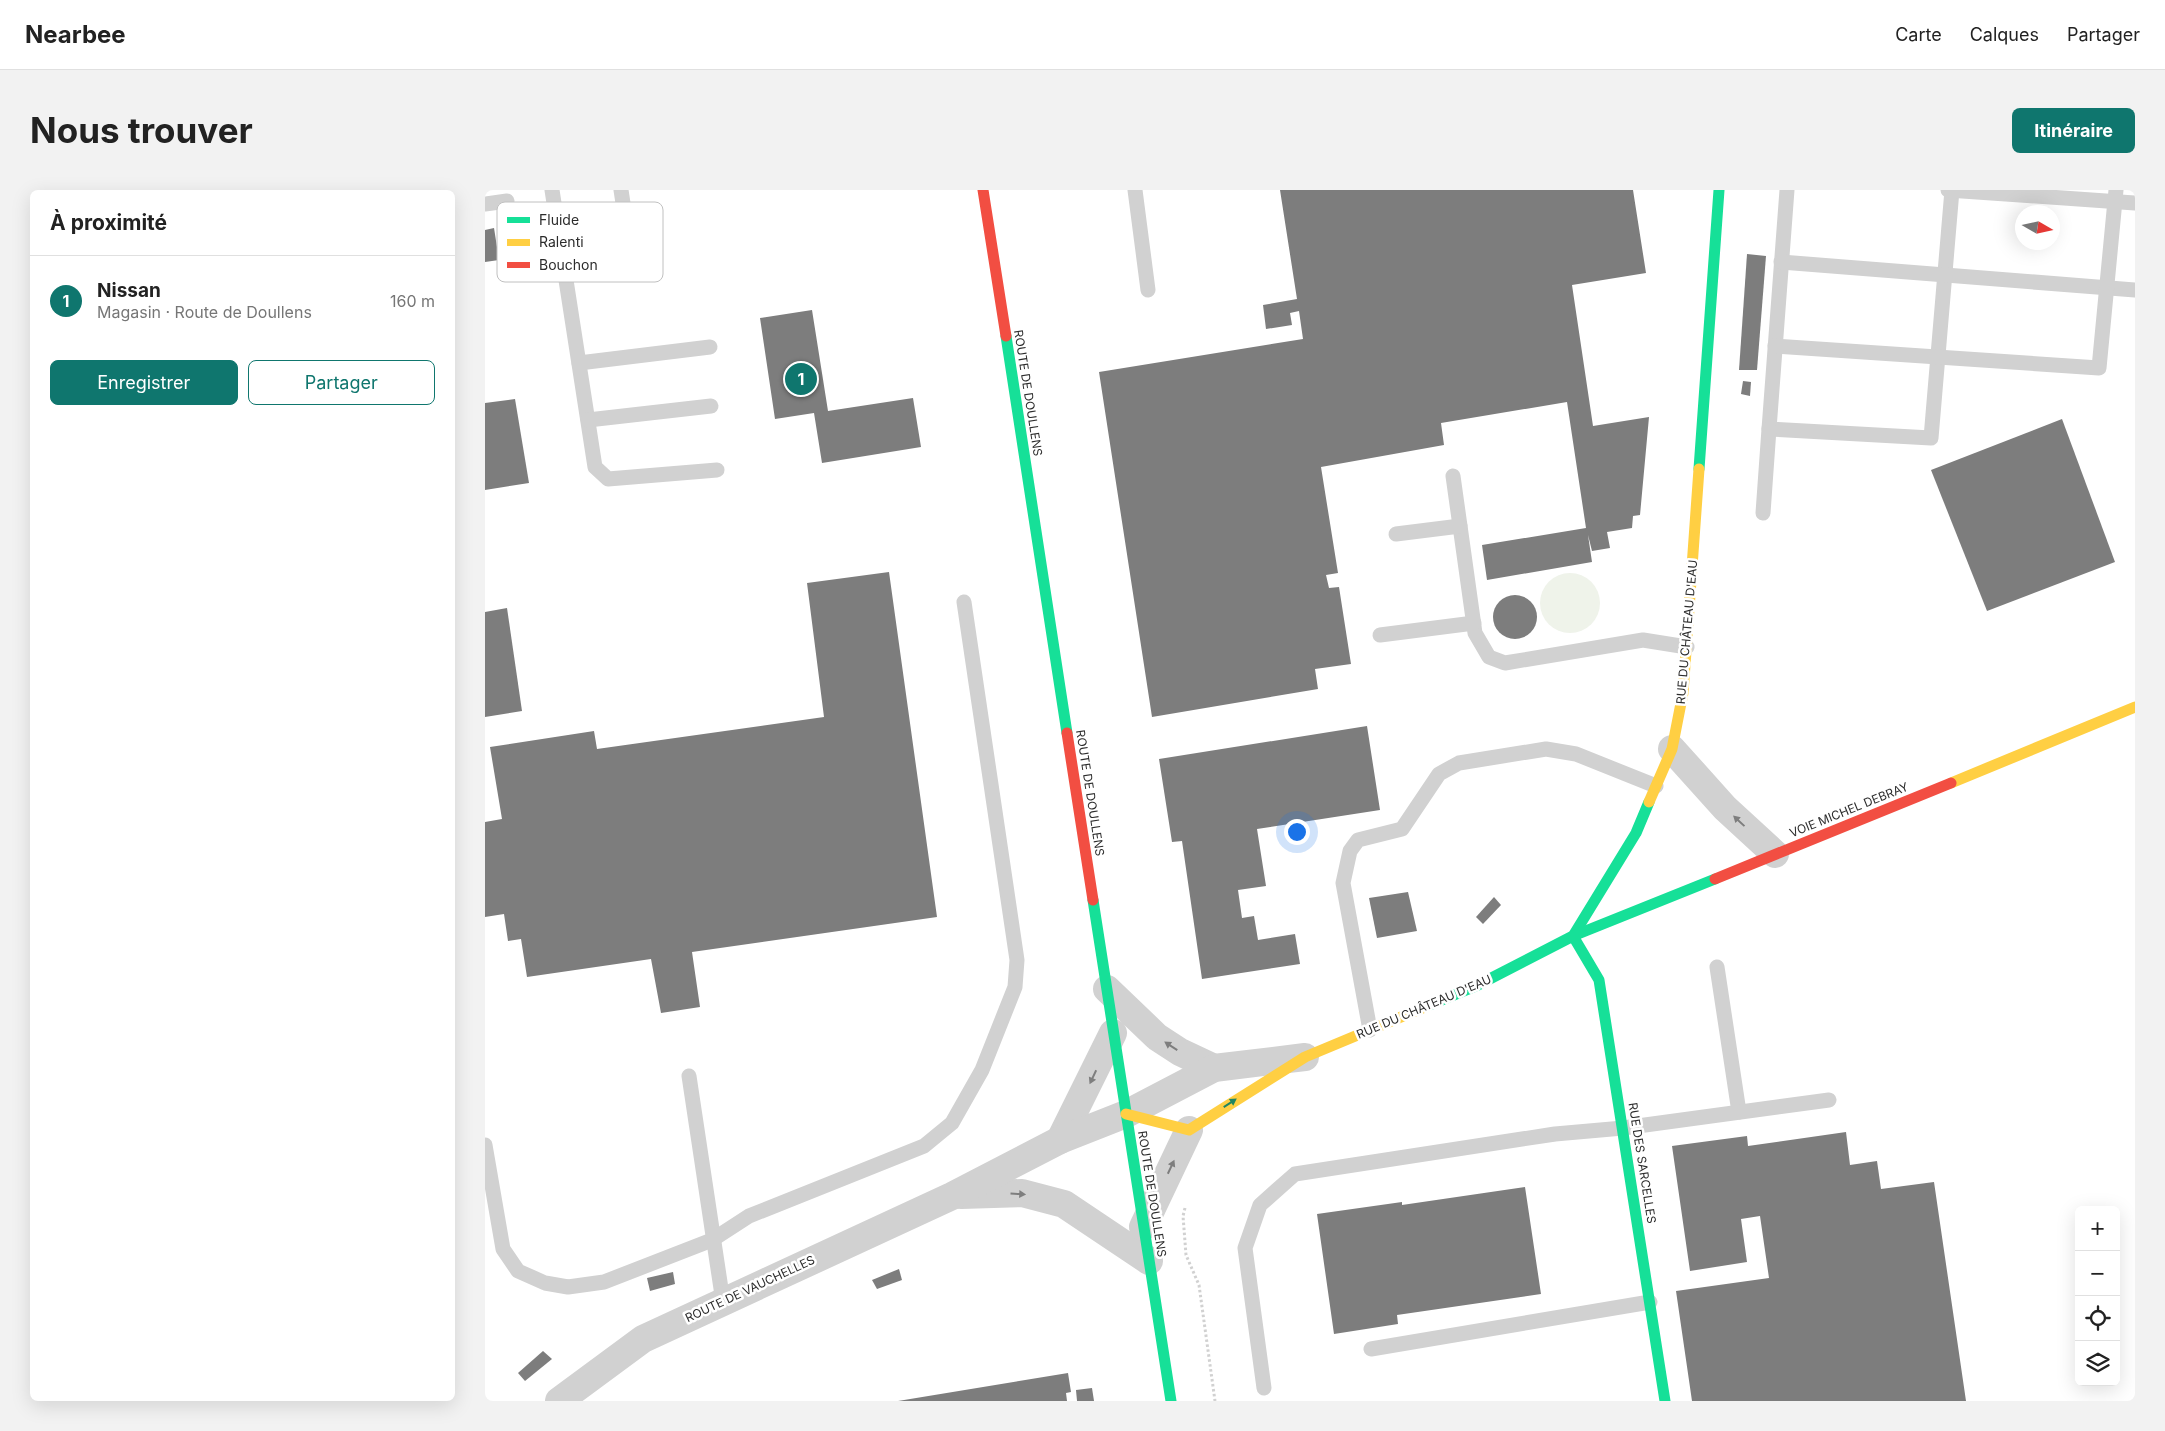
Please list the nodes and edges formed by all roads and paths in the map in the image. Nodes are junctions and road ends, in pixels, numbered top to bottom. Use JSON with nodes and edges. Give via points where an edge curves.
{"nodes":[{"id":1,"x":983,"y":190,"type":"edge"},
{"id":2,"x":1135,"y":190,"type":"edge"},
{"id":3,"x":1719,"y":190,"type":"edge"},
{"id":4,"x":1787,"y":190,"type":"edge"},
{"id":5,"x":1948,"y":190,"type":"edge"},
{"id":6,"x":1952,"y":190,"type":"edge"},
{"id":7,"x":2116,"y":196,"type":"edge"},
{"id":8,"x":507,"y":201,"type":"dead end"},
{"id":9,"x":500,"y":202,"type":"edge"},
{"id":10,"x":2135,"y":203,"type":"edge"},
{"id":11,"x":1781,"y":262,"type":"junction"},
{"id":12,"x":1945,"y":273,"type":"junction"},
{"id":13,"x":566,"y":282,"type":"edge"},
{"id":14,"x":2106,"y":287,"type":"junction"},
{"id":15,"x":1148,"y":290,"type":"dead end"},
{"id":16,"x":2135,"y":290,"type":"edge"},
{"id":17,"x":1775,"y":346,"type":"junction"},
{"id":18,"x":710,"y":347,"type":"dead end"},
{"id":19,"x":1938,"y":357,"type":"junction"},
{"id":20,"x":579,"y":363,"type":"junction"},
{"id":21,"x":711,"y":406,"type":"dead end"},
{"id":22,"x":588,"y":420,"type":"junction"},
{"id":23,"x":1769,"y":430,"type":"junction"},
{"id":24,"x":717,"y":470,"type":"dead end"},
{"id":25,"x":1453,"y":476,"type":"dead end"},
{"id":26,"x":1763,"y":513,"type":"dead end"},
{"id":27,"x":1460,"y":526,"type":"junction"},
{"id":28,"x":1396,"y":534,"type":"dead end"},
{"id":29,"x":964,"y":602,"type":"dead end"},
{"id":30,"x":1474,"y":624,"type":"junction"},
{"id":31,"x":1380,"y":635,"type":"dead end"},
{"id":32,"x":1687,"y":647,"type":"junction"},
{"id":33,"x":2135,"y":707,"type":"edge"},
{"id":34,"x":1672,"y":749,"type":"junction"},
{"id":35,"x":1656,"y":786,"type":"junction"},
{"id":36,"x":1775,"y":854,"type":"junction"},
{"id":37,"x":1573,"y":936,"type":"junction"},
{"id":38,"x":1717,"y":967,"type":"dead end"},
{"id":39,"x":1107,"y":989,"type":"junction"},
{"id":40,"x":1370,"y":1030,"type":"junction"},
{"id":41,"x":1113,"y":1032,"type":"junction"},
{"id":42,"x":1305,"y":1056,"type":"junction"},
{"id":43,"x":1214,"y":1068,"type":"junction"},
{"id":44,"x":689,"y":1076,"type":"dead end"},
{"id":45,"x":1829,"y":1100,"type":"dead end"},
{"id":46,"x":1739,"y":1112,"type":"junction"},
{"id":47,"x":1126,"y":1114,"type":"junction"},
{"id":48,"x":1623,"y":1128,"type":"junction"},
{"id":49,"x":1189,"y":1130,"type":"junction"},
{"id":50,"x":1060,"y":1140,"type":"junction"},
{"id":51,"x":485,"y":1144,"type":"edge"},
{"id":52,"x":952,"y":1196,"type":"junction"},
{"id":53,"x":1143,"y":1227,"type":"junction"},
{"id":54,"x":712,"y":1240,"type":"junction"},
{"id":55,"x":1149,"y":1261,"type":"junction"},
{"id":56,"x":723,"y":1302,"type":"junction"},
{"id":57,"x":1650,"y":1302,"type":"junction"},
{"id":58,"x":1371,"y":1349,"type":"dead end"},
{"id":59,"x":1264,"y":1388,"type":"dead end"},
{"id":60,"x":559,"y":1401,"type":"edge"},
{"id":61,"x":1171,"y":1401,"type":"edge"},
{"id":62,"x":1665,"y":1401,"type":"edge"}],
"edges":[{"from":1,"to":39,"type":"street","name":"ROUTE DE DOULLENS"},
{"from":2,"to":15,"type":"lane"},
{"from":3,"to":32,"type":"street","name":"RUE DU CHÂTEAU D'EAU"},
{"from":4,"to":11,"type":"lane"},
{"from":5,"to":6,"type":"lane"},
{"from":6,"to":7,"type":"lane"},
{"from":6,"to":12,"type":"lane"},
{"from":7,"to":10,"type":"lane"},
{"from":7,"to":14,"type":"lane"},
{"from":8,"to":9,"type":"lane"},
{"from":11,"to":12,"type":"lane"},
{"from":11,"to":17,"type":"lane"},
{"from":12,"to":14,"type":"lane"},
{"from":12,"to":19,"type":"lane"},
{"from":13,"to":20,"type":"lane"},
{"from":14,"to":16,"type":"lane"},
{"from":14,"to":19,"type":"lane","via":[[2099,368]]},
{"from":17,"to":19,"type":"lane"},
{"from":17,"to":23,"type":"lane"},
{"from":18,"to":20,"type":"lane"},
{"from":19,"to":23,"type":"lane","via":[[1931,438]]},
{"from":20,"to":22,"type":"lane"},
{"from":21,"to":22,"type":"lane"},
{"from":22,"to":24,"type":"lane","via":[[595,467],[608,479]]},
{"from":23,"to":26,"type":"lane"},
{"from":25,"to":27,"type":"lane"},
{"from":27,"to":28,"type":"lane"},
{"from":27,"to":30,"type":"lane"},
{"from":29,"to":54,"type":"lane","via":[[1017,960],[1015,987],[986,1061],[952,1123],[924,1146],[749,1216]]},
{"from":30,"to":31,"type":"lane"},
{"from":30,"to":32,"type":"lane","via":[[1475,633],[1489,657],[1505,663],[1643,640]]},
{"from":32,"to":34,"type":"street","name":"RUE DU CHÂTEAU D'EAU","via":[[1683,693]]},
{"from":33,"to":36,"type":"street","name":"VOIE MICHEL DEBRAY"},
{"from":34,"to":35,"type":"street","name":"RUE DU CHÂTEAU D'EAU"},
{"from":36,"to":34,"type":"street","one_way":true,"via":[[1725,808]]},
{"from":35,"to":37,"type":"street","name":"RUE DU CHÂTEAU D'EAU","via":[[1636,833]]},
{"from":35,"to":40,"type":"lane","via":[[1576,754],[1546,749],[1459,763],[1439,774],[1403,829],[1358,840],[1351,851],[1343,883]]},
{"from":36,"to":37,"type":"street","name":"VOIE MICHEL DEBRAY"},
{"from":37,"to":40,"type":"street","name":"RUE DU CHÂTEAU D'EAU","via":[[1476,986]]},
{"from":37,"to":48,"type":"street","name":"RUE DES SARCELLES","via":[[1599,980]]},
{"from":38,"to":46,"type":"lane"},
{"from":39,"to":41,"type":"street","name":"ROUTE DE DOULLENS"},
{"from":43,"to":39,"type":"street","one_way":true,"via":[[1157,1037]]},
{"from":40,"to":42,"type":"street","name":"RUE DU CHÂTEAU D'EAU"},
{"from":41,"to":47,"type":"street","name":"ROUTE DE DOULLENS"},
{"from":41,"to":50,"type":"street","one_way":true},
{"from":42,"to":43,"type":"street","name":"RUE DU CHÂTEAU D'EAU"},
{"from":49,"to":42,"type":"street","name":"RUE DU CHÂTEAU D'EAU","one_way":true},
{"from":43,"to":47,"type":"street","name":"RUE DU CHÂTEAU D'EAU"},
{"from":44,"to":54,"type":"lane"},
{"from":45,"to":46,"type":"lane"},
{"from":46,"to":48,"type":"lane"},
{"from":47,"to":49,"type":"street"},
{"from":47,"to":50,"type":"street","name":"ROUTE DE VAUCHELLES"},
{"from":47,"to":53,"type":"street","name":"ROUTE DE DOULLENS"},
{"from":48,"to":57,"type":"street","name":"RUE DES SARCELLES"},
{"from":48,"to":59,"type":"lane","via":[[1555,1134],[1295,1174],[1260,1205],[1245,1248]]},
{"from":53,"to":49,"type":"street","one_way":true},
{"from":50,"to":52,"type":"street","name":"ROUTE DE VAUCHELLES"},
{"from":51,"to":54,"type":"lane","via":[[503,1249],[518,1271],[545,1283],[568,1287],[604,1282]]},
{"from":52,"to":55,"type":"street","name":"ROUTE DE VAUCHELLES","one_way":true,"via":[[1022,1193],[1064,1204]]},
{"from":52,"to":56,"type":"street","name":"ROUTE DE VAUCHELLES"},
{"from":53,"to":55,"type":"street","name":"ROUTE DE DOULLENS"},
{"from":54,"to":56,"type":"lane"},
{"from":55,"to":61,"type":"street","name":"ROUTE DE DOULLENS"},
{"from":56,"to":60,"type":"street","name":"ROUTE DE VAUCHELLES","via":[[643,1338]]},
{"from":57,"to":58,"type":"lane"},
{"from":57,"to":62,"type":"street","name":"RUE DES SARCELLES"}]}
